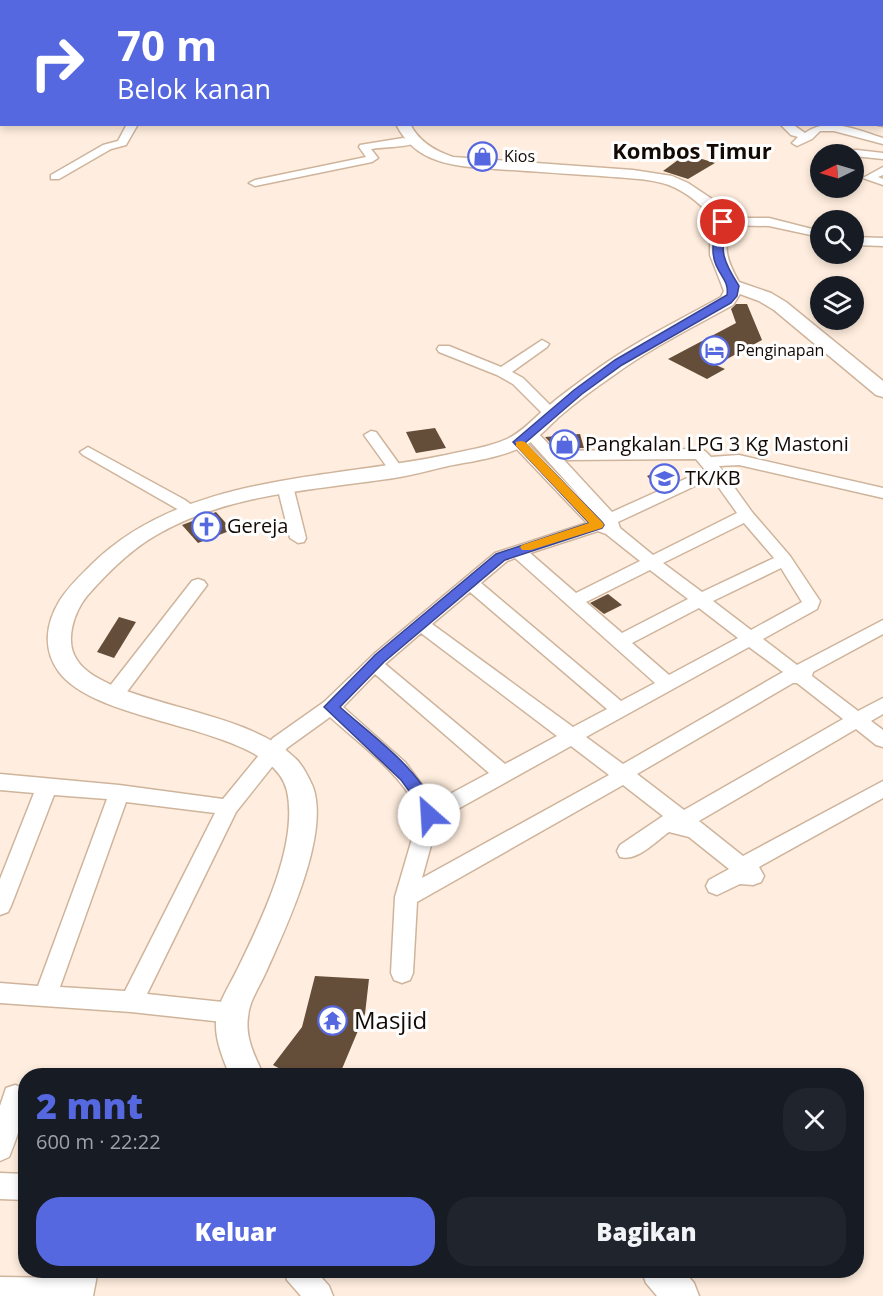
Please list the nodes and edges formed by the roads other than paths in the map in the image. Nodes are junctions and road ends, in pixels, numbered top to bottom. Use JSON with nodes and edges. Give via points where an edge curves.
{"nodes":[{"id":1,"x":132,"y":126,"type":"edge"},
{"id":2,"x":404,"y":126,"type":"edge"},
{"id":3,"x":787,"y":126,"type":"edge"},
{"id":4,"x":827,"y":126,"type":"edge"},
{"id":5,"x":808,"y":137,"type":"junction"},
{"id":6,"x":883,"y":141,"type":"edge"},
{"id":7,"x":412,"y":142,"type":"junction"},
{"id":8,"x":797,"y":143,"type":"dead end"},
{"id":9,"x":864,"y":154,"type":"edge"},
{"id":10,"x":883,"y":156,"type":"edge"},
{"id":11,"x":55,"y":177,"type":"dead end"},
{"id":12,"x":255,"y":183,"type":"dead end"},
{"id":13,"x":723,"y":222,"type":"junction"},
{"id":14,"x":810,"y":232,"type":"edge"},
{"id":15,"x":864,"y":242,"type":"edge"},
{"id":16,"x":883,"y":242,"type":"edge"},
{"id":17,"x":864,"y":243,"type":"edge"},
{"id":18,"x":883,"y":249,"type":"edge"},
{"id":19,"x":734,"y":286,"type":"junction"},
{"id":20,"x":542,"y":344,"type":"dead end"},
{"id":21,"x":444,"y":349,"type":"dead end"},
{"id":22,"x":502,"y":372,"type":"junction"},
{"id":23,"x":883,"y":391,"type":"edge"},
{"id":24,"x":551,"y":414,"type":"junction"},
{"id":25,"x":371,"y":435,"type":"dead end"},
{"id":26,"x":525,"y":438,"type":"junction"},
{"id":27,"x":88,"y":452,"type":"dead end"},
{"id":28,"x":552,"y":456,"type":"junction"},
{"id":29,"x":711,"y":466,"type":"junction"},
{"id":30,"x":397,"y":471,"type":"junction"},
{"id":31,"x":567,"y":483,"type":"junction"},
{"id":32,"x":285,"y":486,"type":"junction"},
{"id":33,"x":883,"y":493,"type":"edge"},
{"id":34,"x":192,"y":512,"type":"junction"},
{"id":35,"x":746,"y":515,"type":"junction"},
{"id":36,"x":607,"y":525,"type":"junction"},
{"id":37,"x":298,"y":538,"type":"dead end"},
{"id":38,"x":517,"y":551,"type":"junction"},
{"id":39,"x":784,"y":560,"type":"junction"},
{"id":40,"x":652,"y":563,"type":"junction"},
{"id":41,"x":471,"y":583,"type":"junction"},
{"id":42,"x":198,"y":585,"type":"dead end"},
{"id":43,"x":700,"y":600,"type":"junction"},
{"id":44,"x":574,"y":601,"type":"junction"},
{"id":45,"x":420,"y":624,"type":"junction"},
{"id":46,"x":883,"y":626,"type":"edge"},
{"id":47,"x":752,"y":638,"type":"junction"},
{"id":48,"x":621,"y":641,"type":"junction"},
{"id":49,"x":374,"y":664,"type":"junction"},
{"id":50,"x":803,"y":677,"type":"junction"},
{"id":51,"x":667,"y":683,"type":"junction"},
{"id":52,"x":113,"y":696,"type":"junction"},
{"id":53,"x":883,"y":705,"type":"edge"},
{"id":54,"x":331,"y":707,"type":"junction"},
{"id":55,"x":620,"y":710,"type":"junction"},
{"id":56,"x":860,"y":720,"type":"junction"},
{"id":57,"x":571,"y":738,"type":"junction"},
{"id":58,"x":883,"y":740,"type":"edge"},
{"id":59,"x":273,"y":754,"type":"junction"},
{"id":60,"x":502,"y":774,"type":"junction"},
{"id":61,"x":625,"y":776,"type":"junction"},
{"id":62,"x":0,"y":782,"type":"edge"},
{"id":63,"x":47,"y":786,"type":"junction"},
{"id":64,"x":883,"y":789,"type":"edge"},
{"id":65,"x":119,"y":793,"type":"junction"},
{"id":66,"x":228,"y":807,"type":"junction"},
{"id":67,"x":429,"y":815,"type":"junction"},
{"id":68,"x":692,"y":825,"type":"junction"},
{"id":69,"x":627,"y":851,"type":"dead end"},
{"id":70,"x":753,"y":876,"type":"junction"},
{"id":71,"x":717,"y":886,"type":"dead end"},
{"id":72,"x":406,"y":897,"type":"junction"},
{"id":73,"x":0,"y":906,"type":"edge"},
{"id":74,"x":402,"y":973,"type":"dead end"},
{"id":75,"x":0,"y":993,"type":"edge"},
{"id":76,"x":45,"y":996,"type":"junction"},
{"id":77,"x":131,"y":1002,"type":"junction"},
{"id":78,"x":232,"y":1013,"type":"junction"},
{"id":79,"x":243,"y":1068,"type":"edge"},
{"id":80,"x":14,"y":1096,"type":"edge"},
{"id":81,"x":0,"y":1149,"type":"edge"},
{"id":82,"x":0,"y":1186,"type":"edge"},
{"id":83,"x":18,"y":1187,"type":"edge"},
{"id":84,"x":304,"y":1278,"type":"edge"},
{"id":85,"x":82,"y":1286,"type":"edge"},
{"id":86,"x":0,"y":1291,"type":"edge"},
{"id":87,"x":320,"y":1296,"type":"edge"}],
"edges":[{"from":1,"to":11,"type":"street","via":[[122,143],[107,147]]},
{"from":2,"to":7,"type":"street"},
{"from":3,"to":5,"type":"street"},
{"from":4,"to":5,"type":"street"},
{"from":4,"to":6,"type":"street"},
{"from":5,"to":8,"type":"street"},
{"from":7,"to":12,"type":"street","via":[[364,147],[372,159]]},
{"from":7,"to":13,"type":"street","via":[[452,161],[633,174],[672,181],[712,206]]},
{"from":9,"to":10,"type":"street"},
{"from":13,"to":14,"type":"street","via":[[768,222]]},
{"from":13,"to":19,"type":"street","via":[[718,240],[720,264]]},
{"from":15,"to":16,"type":"street"},
{"from":17,"to":18,"type":"street"},
{"from":19,"to":23,"type":"street","via":[[780,306]]},
{"from":19,"to":24,"type":"street","via":[[727,301],[619,362]]},
{"from":20,"to":22,"type":"street"},
{"from":21,"to":22,"type":"street"},
{"from":22,"to":24,"type":"street","via":[[518,381]]},
{"from":24,"to":26,"type":"street"},
{"from":25,"to":30,"type":"street"},
{"from":26,"to":28,"type":"street"},
{"from":26,"to":30,"type":"street","via":[[492,450]]},
{"from":26,"to":31,"type":"street"},
{"from":27,"to":34,"type":"street"},
{"from":28,"to":29,"type":"street","via":[[700,454]]},
{"from":28,"to":31,"type":"street"},
{"from":29,"to":33,"type":"street","via":[[739,460]]},
{"from":29,"to":35,"type":"street"},
{"from":29,"to":36,"type":"street"},
{"from":30,"to":32,"type":"street"},
{"from":31,"to":36,"type":"street"},
{"from":32,"to":34,"type":"street","via":[[241,494]]},
{"from":32,"to":37,"type":"street"},
{"from":34,"to":52,"type":"street","via":[[150,527],[108,558],[71,601],[60,624],[58,650],[73,672]]},
{"from":35,"to":39,"type":"street"},
{"from":35,"to":40,"type":"street"},
{"from":36,"to":38,"type":"street"},
{"from":36,"to":40,"type":"street"},
{"from":38,"to":41,"type":"street","via":[[501,557]]},
{"from":38,"to":44,"type":"street"},
{"from":39,"to":43,"type":"street"},
{"from":39,"to":47,"type":"street","via":[[811,605]]},
{"from":40,"to":43,"type":"street"},
{"from":40,"to":44,"type":"street"},
{"from":41,"to":45,"type":"street"},
{"from":41,"to":55,"type":"street"},
{"from":42,"to":52,"type":"street"},
{"from":43,"to":47,"type":"street"},
{"from":43,"to":48,"type":"street"},
{"from":44,"to":48,"type":"street"},
{"from":45,"to":49,"type":"street"},
{"from":45,"to":57,"type":"street"},
{"from":46,"to":50,"type":"street","via":[[804,669]]},
{"from":47,"to":50,"type":"street"},
{"from":47,"to":51,"type":"street"},
{"from":48,"to":51,"type":"street"},
{"from":49,"to":54,"type":"street"},
{"from":49,"to":60,"type":"street"},
{"from":50,"to":56,"type":"street"},
{"from":50,"to":61,"type":"street","via":[[789,677],[632,766]]},
{"from":51,"to":55,"type":"street"},
{"from":52,"to":59,"type":"street","via":[[212,726]]},
{"from":53,"to":56,"type":"street"},
{"from":54,"to":59,"type":"street","via":[[279,743]]},
{"from":54,"to":67,"type":"street","via":[[409,779],[425,801]]},
{"from":55,"to":57,"type":"street"},
{"from":56,"to":58,"type":"street"},
{"from":56,"to":68,"type":"street"},
{"from":57,"to":60,"type":"street"},
{"from":57,"to":61,"type":"street"},
{"from":59,"to":66,"type":"street"},
{"from":59,"to":78,"type":"street","via":[[295,771],[303,819],[295,862]]},
{"from":60,"to":67,"type":"street"},
{"from":61,"to":68,"type":"street"},
{"from":61,"to":72,"type":"street"},
{"from":62,"to":63,"type":"street"},
{"from":63,"to":65,"type":"street"},
{"from":63,"to":73,"type":"street"},
{"from":64,"to":70,"type":"street","via":[[747,864]]},
{"from":65,"to":66,"type":"street"},
{"from":65,"to":76,"type":"street"},
{"from":66,"to":77,"type":"street"},
{"from":67,"to":72,"type":"street"},
{"from":68,"to":69,"type":"street","via":[[666,823]]},
{"from":68,"to":70,"type":"street"},
{"from":70,"to":71,"type":"street","via":[[736,875]]},
{"from":72,"to":74,"type":"street"},
{"from":75,"to":76,"type":"street"},
{"from":76,"to":77,"type":"street"},
{"from":77,"to":78,"type":"street"},
{"from":78,"to":79,"type":"street","via":[[233,1039]]},
{"from":80,"to":81,"type":"street"},
{"from":82,"to":83,"type":"street"},
{"from":84,"to":87,"type":"street"},
{"from":85,"to":86,"type":"street"}]}
